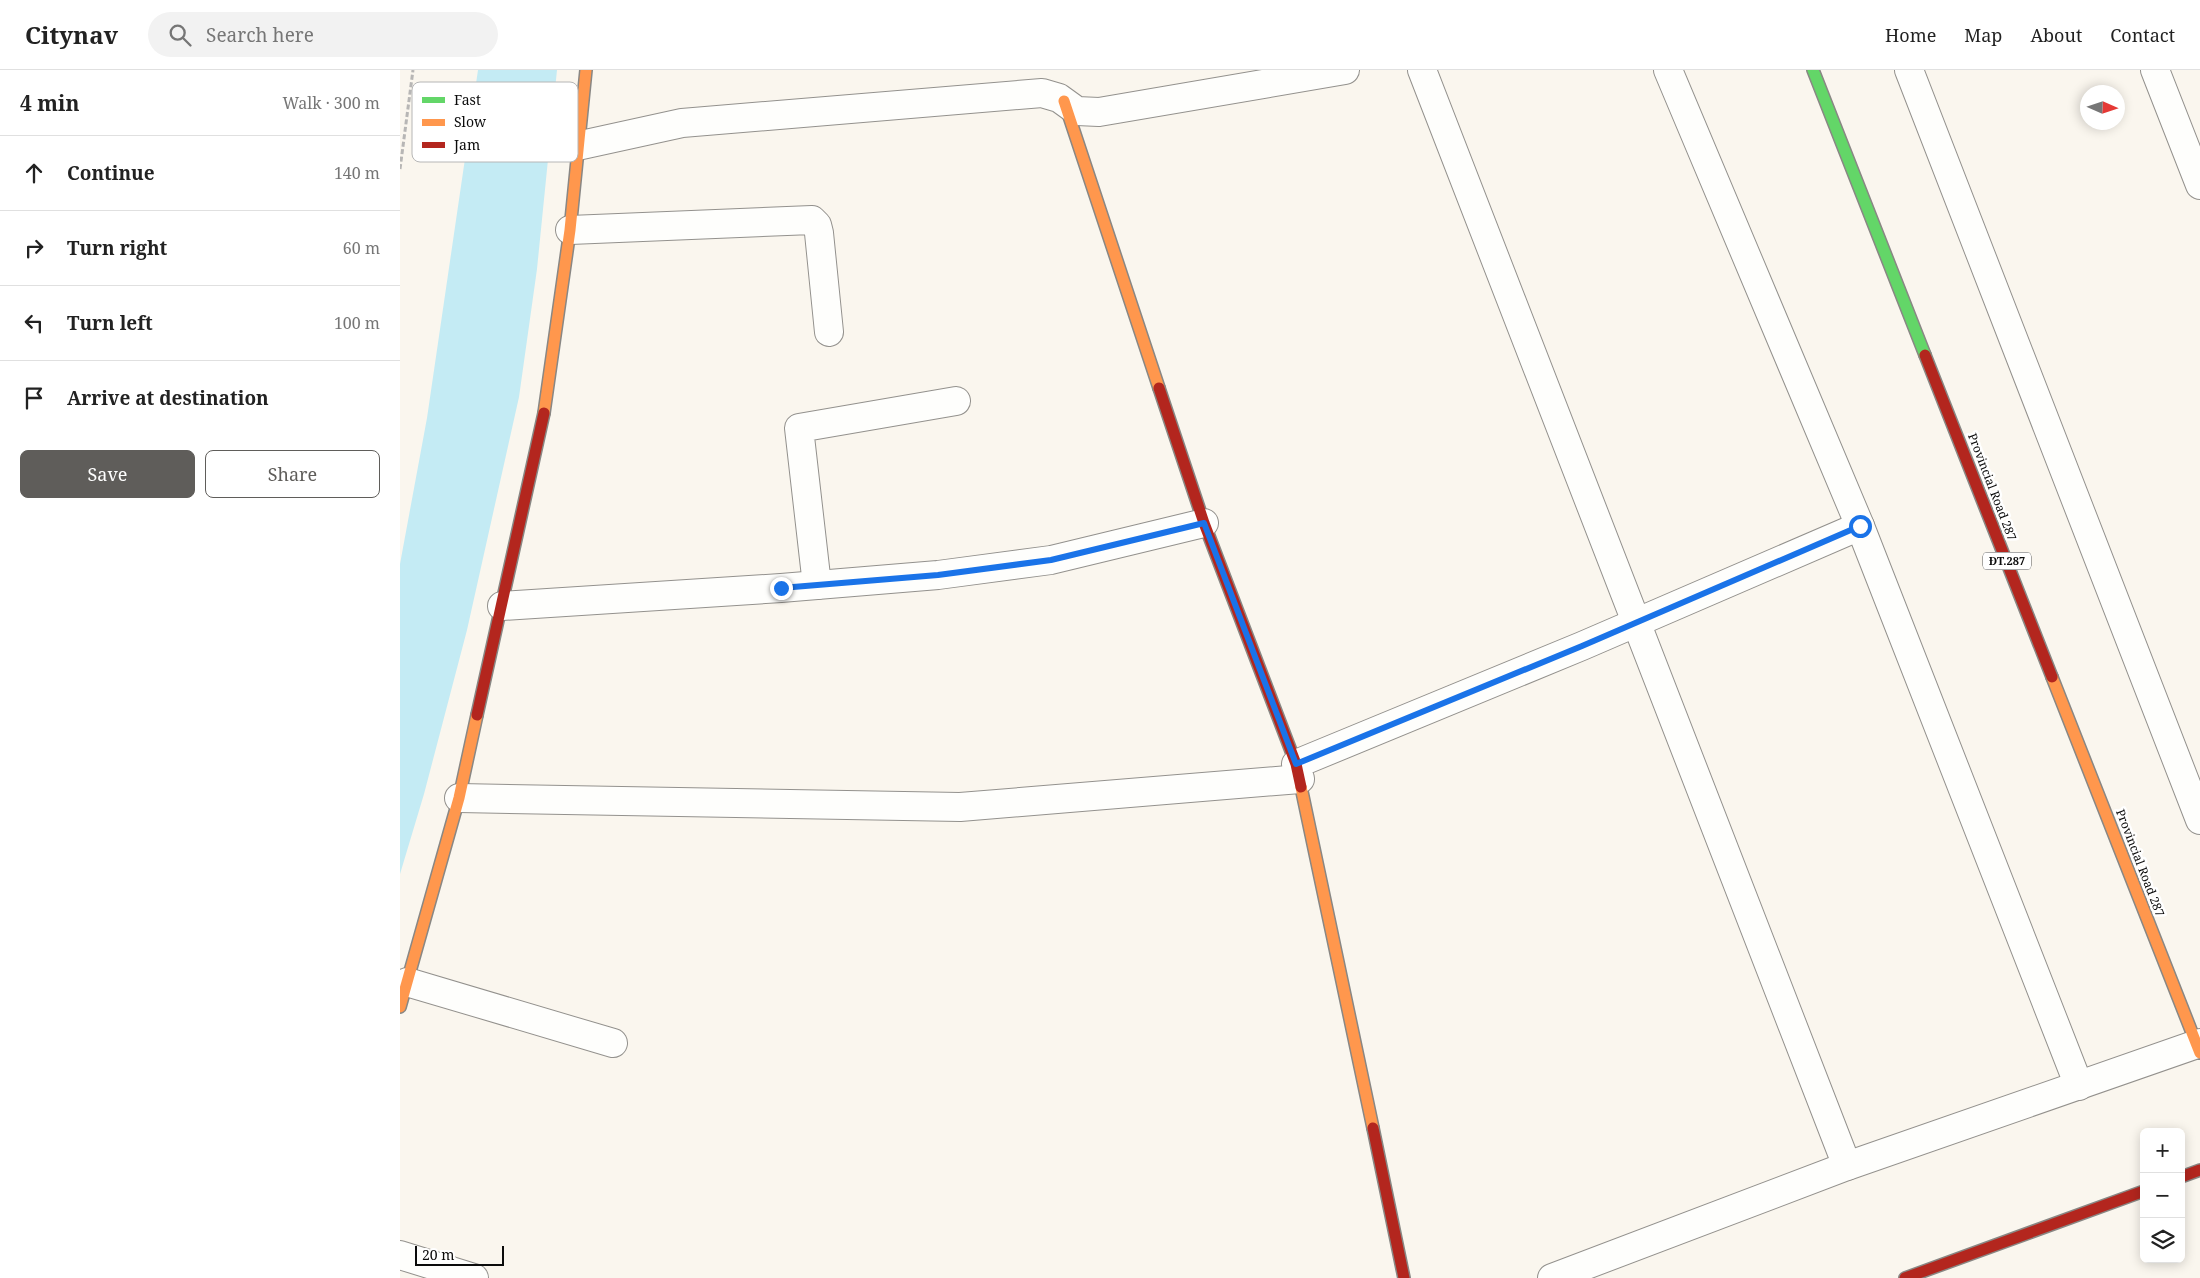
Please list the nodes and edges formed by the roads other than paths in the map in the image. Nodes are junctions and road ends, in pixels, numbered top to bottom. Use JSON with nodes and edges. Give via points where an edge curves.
{"nodes":[{"id":1,"x":586,"y":70,"type":"edge"},
{"id":2,"x":1345,"y":70,"type":"edge"},
{"id":3,"x":1422,"y":70,"type":"edge"},
{"id":4,"x":1668,"y":70,"type":"edge"},
{"id":5,"x":1813,"y":70,"type":"edge"},
{"id":6,"x":1909,"y":70,"type":"edge"},
{"id":7,"x":2155,"y":70,"type":"edge"},
{"id":8,"x":1064,"y":101,"type":"junction"},
{"id":9,"x":578,"y":138,"type":"edge"},
{"id":10,"x":578,"y":146,"type":"edge"},
{"id":11,"x":576,"y":162,"type":"edge"},
{"id":12,"x":2198,"y":175,"type":"edge"},
{"id":13,"x":570,"y":230,"type":"junction"},
{"id":14,"x":828,"y":332,"type":"dead end"},
{"id":15,"x":956,"y":401,"type":"dead end"},
{"id":16,"x":1204,"y":523,"type":"junction"},
{"id":17,"x":1860,"y":526,"type":"junction"},
{"id":18,"x":817,"y":585,"type":"junction"},
{"id":19,"x":502,"y":606,"type":"junction"},
{"id":20,"x":1636,"y":622,"type":"junction"},
{"id":21,"x":1298,"y":771,"type":"junction"},
{"id":22,"x":459,"y":798,"type":"junction"},
{"id":23,"x":2200,"y":820,"type":"edge"},
{"id":24,"x":404,"y":994,"type":"edge"},
{"id":25,"x":613,"y":1043,"type":"dead end"},
{"id":26,"x":2199,"y":1047,"type":"edge"},
{"id":27,"x":2078,"y":1086,"type":"junction"},
{"id":28,"x":1847,"y":1166,"type":"junction"},
{"id":29,"x":2200,"y":1170,"type":"edge"},
{"id":30,"x":2185,"y":1176,"type":"edge"},
{"id":31,"x":2140,"y":1192,"type":"edge"},
{"id":32,"x":400,"y":1255,"type":"edge"},
{"id":33,"x":474,"y":1278,"type":"edge"},
{"id":34,"x":1404,"y":1278,"type":"edge"},
{"id":35,"x":1552,"y":1278,"type":"edge"},
{"id":36,"x":1905,"y":1278,"type":"edge"}],
"edges":[{"from":1,"to":9,"type":"street"},
{"from":2,"to":8,"type":"street","via":[[1099,112],[1077,111]]},
{"from":3,"to":20,"type":"street"},
{"from":4,"to":17,"type":"street"},
{"from":5,"to":26,"type":"street","name":"Provincial Road 287","number":"ĐT.287"},
{"from":6,"to":23,"type":"street"},
{"from":7,"to":12,"type":"street"},
{"from":8,"to":10,"type":"street","via":[[1042,92],[682,123]]},
{"from":8,"to":16,"type":"street"},
{"from":11,"to":13,"type":"street"},
{"from":13,"to":14,"type":"street","via":[[812,220],[817,225]]},
{"from":13,"to":19,"type":"street","via":[[546,405]]},
{"from":15,"to":18,"type":"street","via":[[799,428]]},
{"from":16,"to":18,"type":"street","via":[[1051,560],[938,575]]},
{"from":16,"to":21,"type":"street"},
{"from":17,"to":20,"type":"street"},
{"from":17,"to":27,"type":"street"},
{"from":18,"to":19,"type":"street"},
{"from":19,"to":22,"type":"street"},
{"from":20,"to":21,"type":"street"},
{"from":20,"to":28,"type":"street"},
{"from":21,"to":22,"type":"street","via":[[960,807]]},
{"from":21,"to":34,"type":"street"},
{"from":22,"to":24,"type":"street"},
{"from":24,"to":25,"type":"street"},
{"from":26,"to":27,"type":"street"},
{"from":27,"to":28,"type":"street"},
{"from":28,"to":35,"type":"street"},
{"from":29,"to":30,"type":"street"},
{"from":31,"to":36,"type":"street"},
{"from":32,"to":33,"type":"street"}]}
